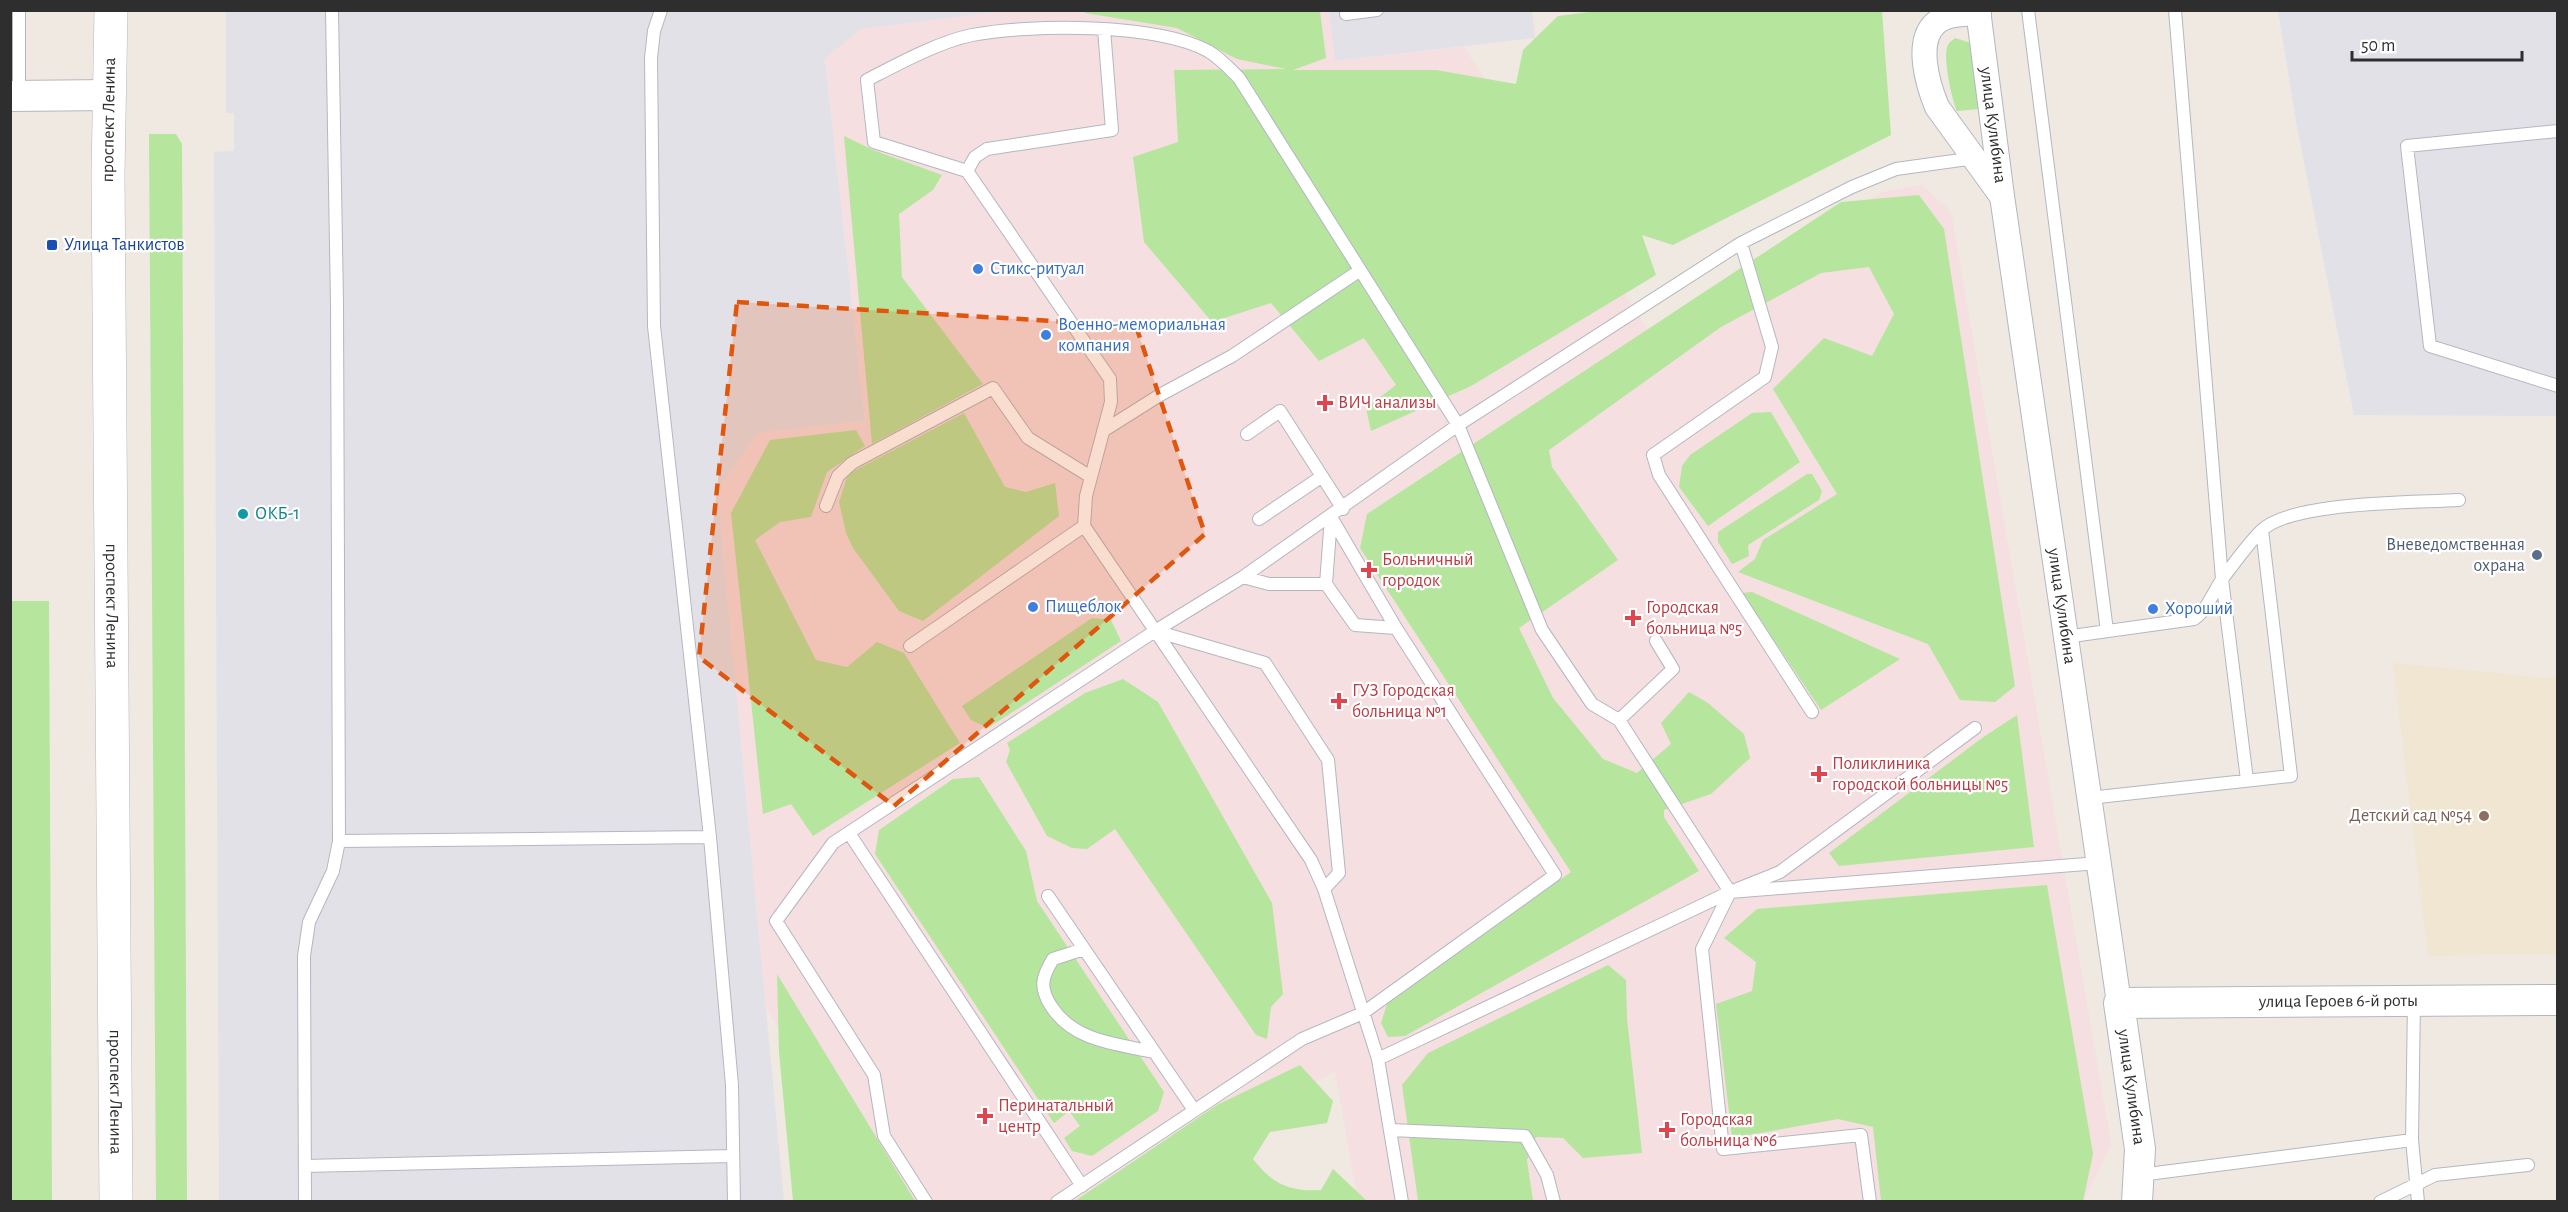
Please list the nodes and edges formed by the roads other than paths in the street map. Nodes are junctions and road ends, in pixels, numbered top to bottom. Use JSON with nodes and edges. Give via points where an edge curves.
{"nodes":[{"id":1,"x":19,"y":10,"type":"edge"},
{"id":2,"x":111,"y":10,"type":"edge"},
{"id":3,"x":332,"y":10,"type":"edge"},
{"id":4,"x":661,"y":10,"type":"edge"},
{"id":5,"x":1377,"y":10,"type":"edge"},
{"id":6,"x":2028,"y":10,"type":"edge"},
{"id":7,"x":2175,"y":10,"type":"edge"},
{"id":8,"x":1978,"y":12,"type":"edge"},
{"id":9,"x":1347,"y":14,"type":"dead end"},
{"id":10,"x":1104,"y":29,"type":"junction"},
{"id":11,"x":15,"y":95,"type":"edge"},
{"id":12,"x":110,"y":95,"type":"junction"},
{"id":13,"x":2558,"y":131,"type":"edge"},
{"id":14,"x":1975,"y":158,"type":"junction"},
{"id":15,"x":967,"y":171,"type":"junction"},
{"id":16,"x":2002,"y":196,"type":"junction"},
{"id":17,"x":1741,"y":243,"type":"junction"},
{"id":18,"x":1359,"y":271,"type":"junction"},
{"id":19,"x":2558,"y":386,"type":"edge"},
{"id":20,"x":1458,"y":425,"type":"junction"},
{"id":21,"x":1103,"y":431,"type":"junction"},
{"id":22,"x":1247,"y":435,"type":"dead end"},
{"id":23,"x":1091,"y":477,"type":"junction"},
{"id":24,"x":1321,"y":477,"type":"junction"},
{"id":25,"x":2459,"y":500,"type":"dead end"},
{"id":26,"x":826,"y":506,"type":"dead end"},
{"id":27,"x":1343,"y":509,"type":"junction"},
{"id":28,"x":1331,"y":517,"type":"junction"},
{"id":29,"x":1259,"y":519,"type":"dead end"},
{"id":30,"x":1084,"y":526,"type":"junction"},
{"id":31,"x":2262,"y":530,"type":"junction"},
{"id":32,"x":1242,"y":577,"type":"junction"},
{"id":33,"x":2222,"y":579,"type":"junction"},
{"id":34,"x":1326,"y":584,"type":"junction"},
{"id":35,"x":1396,"y":628,"type":"junction"},
{"id":36,"x":1155,"y":631,"type":"junction"},
{"id":37,"x":2107,"y":631,"type":"junction"},
{"id":38,"x":2065,"y":637,"type":"junction"},
{"id":39,"x":1656,"y":641,"type":"dead end"},
{"id":40,"x":910,"y":646,"type":"dead end"},
{"id":41,"x":1812,"y":712,"type":"dead end"},
{"id":42,"x":1619,"y":720,"type":"junction"},
{"id":43,"x":1975,"y":728,"type":"dead end"},
{"id":44,"x":2247,"y":780,"type":"junction"},
{"id":45,"x":2089,"y":798,"type":"junction"},
{"id":46,"x":849,"y":833,"type":"junction"},
{"id":47,"x":710,"y":837,"type":"junction"},
{"id":48,"x":339,"y":841,"type":"junction"},
{"id":49,"x":2099,"y":863,"type":"junction"},
{"id":50,"x":1324,"y":889,"type":"junction"},
{"id":51,"x":1730,"y":892,"type":"junction"},
{"id":52,"x":1048,"y":896,"type":"dead end"},
{"id":53,"x":1084,"y":949,"type":"junction"},
{"id":54,"x":2558,"y":1000,"type":"edge"},
{"id":55,"x":2414,"y":1001,"type":"junction"},
{"id":56,"x":2119,"y":1003,"type":"junction"},
{"id":57,"x":1363,"y":1013,"type":"junction"},
{"id":58,"x":1154,"y":1052,"type":"junction"},
{"id":59,"x":1378,"y":1059,"type":"junction"},
{"id":60,"x":1194,"y":1110,"type":"junction"},
{"id":61,"x":1391,"y":1130,"type":"junction"},
{"id":62,"x":2412,"y":1140,"type":"junction"},
{"id":63,"x":732,"y":1156,"type":"junction"},
{"id":64,"x":2528,"y":1165,"type":"dead end"},
{"id":65,"x":305,"y":1166,"type":"junction"},
{"id":66,"x":2418,"y":1184,"type":"junction"},
{"id":67,"x":1082,"y":1186,"type":"junction"},
{"id":68,"x":2138,"y":1188,"type":"edge"},
{"id":69,"x":116,"y":1202,"type":"edge"},
{"id":70,"x":306,"y":1202,"type":"edge"},
{"id":71,"x":734,"y":1202,"type":"edge"},
{"id":72,"x":926,"y":1202,"type":"edge"},
{"id":73,"x":1057,"y":1202,"type":"edge"},
{"id":74,"x":1402,"y":1202,"type":"edge"},
{"id":75,"x":1554,"y":1202,"type":"edge"},
{"id":76,"x":1870,"y":1202,"type":"edge"},
{"id":77,"x":2380,"y":1202,"type":"edge"},
{"id":78,"x":2418,"y":1202,"type":"edge"}],
"edges":[{"from":1,"to":11,"type":"lane"},
{"from":2,"to":12,"type":"main road","name":"проспект Ленина"},
{"from":3,"to":48,"type":"lane"},
{"from":4,"to":47,"type":"lane","via":[[651,57],[654,326]]},
{"from":5,"to":9,"type":"lane"},
{"from":6,"to":37,"type":"lane"},
{"from":7,"to":33,"type":"lane"},
{"from":8,"to":14,"type":"street","via":[[1938,21],[1926,40],[1929,78],[1937,107]]},
{"from":8,"to":16,"type":"street","name":"улица Кулибина"},
{"from":10,"to":15,"type":"lane","via":[[1112,130],[987,149],[975,157]]},
{"from":10,"to":15,"type":"lane","via":[[1073,27],[971,36],[904,60],[867,80],[874,142]]},
{"from":10,"to":18,"type":"lane","via":[[1186,42],[1224,63],[1239,78]]},
{"from":11,"to":12,"type":"street"},
{"from":12,"to":69,"type":"main road","name":"проспект Ленина"},
{"from":13,"to":19,"type":"lane","via":[[2407,146],[2430,346]]},
{"from":14,"to":16,"type":"street"},
{"from":14,"to":17,"type":"lane","via":[[1896,170],[1852,187]]},
{"from":15,"to":21,"type":"lane","via":[[1110,379],[1111,402]]},
{"from":16,"to":38,"type":"street","name":"улица Кулибина"},
{"from":17,"to":20,"type":"lane"},
{"from":17,"to":41,"type":"lane","via":[[1772,347],[1765,377],[1653,455],[1659,475]]},
{"from":18,"to":20,"type":"lane"},
{"from":18,"to":21,"type":"lane","via":[[1232,356]]},
{"from":20,"to":27,"type":"lane"},
{"from":20,"to":42,"type":"lane","via":[[1542,630],[1593,704]]},
{"from":21,"to":23,"type":"lane"},
{"from":22,"to":24,"type":"lane","via":[[1280,411]]},
{"from":23,"to":26,"type":"lane","via":[[1029,438],[993,388],[852,464],[838,476]]},
{"from":23,"to":30,"type":"lane"},
{"from":24,"to":27,"type":"lane"},
{"from":24,"to":29,"type":"lane"},
{"from":25,"to":31,"type":"lane","via":[[2313,510],[2287,515]]},
{"from":27,"to":28,"type":"lane"},
{"from":28,"to":32,"type":"lane"},
{"from":28,"to":34,"type":"lane"},
{"from":28,"to":35,"type":"lane"},
{"from":30,"to":36,"type":"lane"},
{"from":30,"to":40,"type":"lane"},
{"from":31,"to":33,"type":"lane"},
{"from":31,"to":44,"type":"lane","via":[[2291,776]]},
{"from":32,"to":34,"type":"lane","via":[[1269,584]]},
{"from":32,"to":36,"type":"lane"},
{"from":33,"to":37,"type":"lane","via":[[2203,613],[2194,619]]},
{"from":33,"to":44,"type":"lane"},
{"from":34,"to":35,"type":"lane","via":[[1355,625]]},
{"from":35,"to":57,"type":"lane","via":[[1555,875]]},
{"from":36,"to":46,"type":"lane"},
{"from":36,"to":50,"type":"lane","via":[[1311,860]]},
{"from":36,"to":50,"type":"lane","via":[[1265,663],[1328,760],[1339,873]]},
{"from":37,"to":38,"type":"lane"},
{"from":38,"to":45,"type":"street","name":"улица Кулибина"},
{"from":39,"to":42,"type":"lane","via":[[1673,669]]},
{"from":42,"to":51,"type":"lane"},
{"from":43,"to":51,"type":"lane","via":[[1780,872]]},
{"from":44,"to":45,"type":"lane"},
{"from":45,"to":49,"type":"street","name":"улица Кулибина"},
{"from":46,"to":67,"type":"lane"},
{"from":46,"to":72,"type":"lane","via":[[833,843],[776,921],[874,1075],[884,1136]]},
{"from":47,"to":48,"type":"lane"},
{"from":47,"to":63,"type":"lane","via":[[732,1085]]},
{"from":48,"to":65,"type":"lane","via":[[333,871],[309,922],[304,956]]},
{"from":49,"to":51,"type":"lane"},
{"from":49,"to":56,"type":"street","name":"улица Кулибина"},
{"from":50,"to":57,"type":"lane"},
{"from":51,"to":59,"type":"lane"},
{"from":51,"to":76,"type":"lane","via":[[1702,949],[1724,1149],[1861,1135]]},
{"from":52,"to":53,"type":"lane"},
{"from":53,"to":58,"type":"lane"},
{"from":53,"to":58,"type":"lane","via":[[1053,959],[1042,978],[1051,1007],[1066,1026],[1090,1038]]},
{"from":54,"to":55,"type":"street","name":"улица Героев 6-й роты"},
{"from":55,"to":56,"type":"street","name":"улица Героев 6-й роты"},
{"from":55,"to":62,"type":"lane"},
{"from":56,"to":68,"type":"street","name":"улица Кулибина","via":[[2138,1129]]},
{"from":57,"to":59,"type":"lane"},
{"from":57,"to":60,"type":"lane","via":[[1302,1039]]},
{"from":58,"to":60,"type":"lane"},
{"from":59,"to":61,"type":"lane"},
{"from":60,"to":67,"type":"lane"},
{"from":61,"to":74,"type":"lane"},
{"from":61,"to":75,"type":"lane","via":[[1525,1136],[1547,1175]]},
{"from":62,"to":66,"type":"lane"},
{"from":62,"to":68,"type":"lane"},
{"from":63,"to":65,"type":"lane"},
{"from":63,"to":71,"type":"lane"},
{"from":64,"to":66,"type":"lane","via":[[2435,1175]]},
{"from":65,"to":70,"type":"lane"},
{"from":66,"to":77,"type":"lane"},
{"from":66,"to":78,"type":"lane"},
{"from":67,"to":73,"type":"lane"}]}
